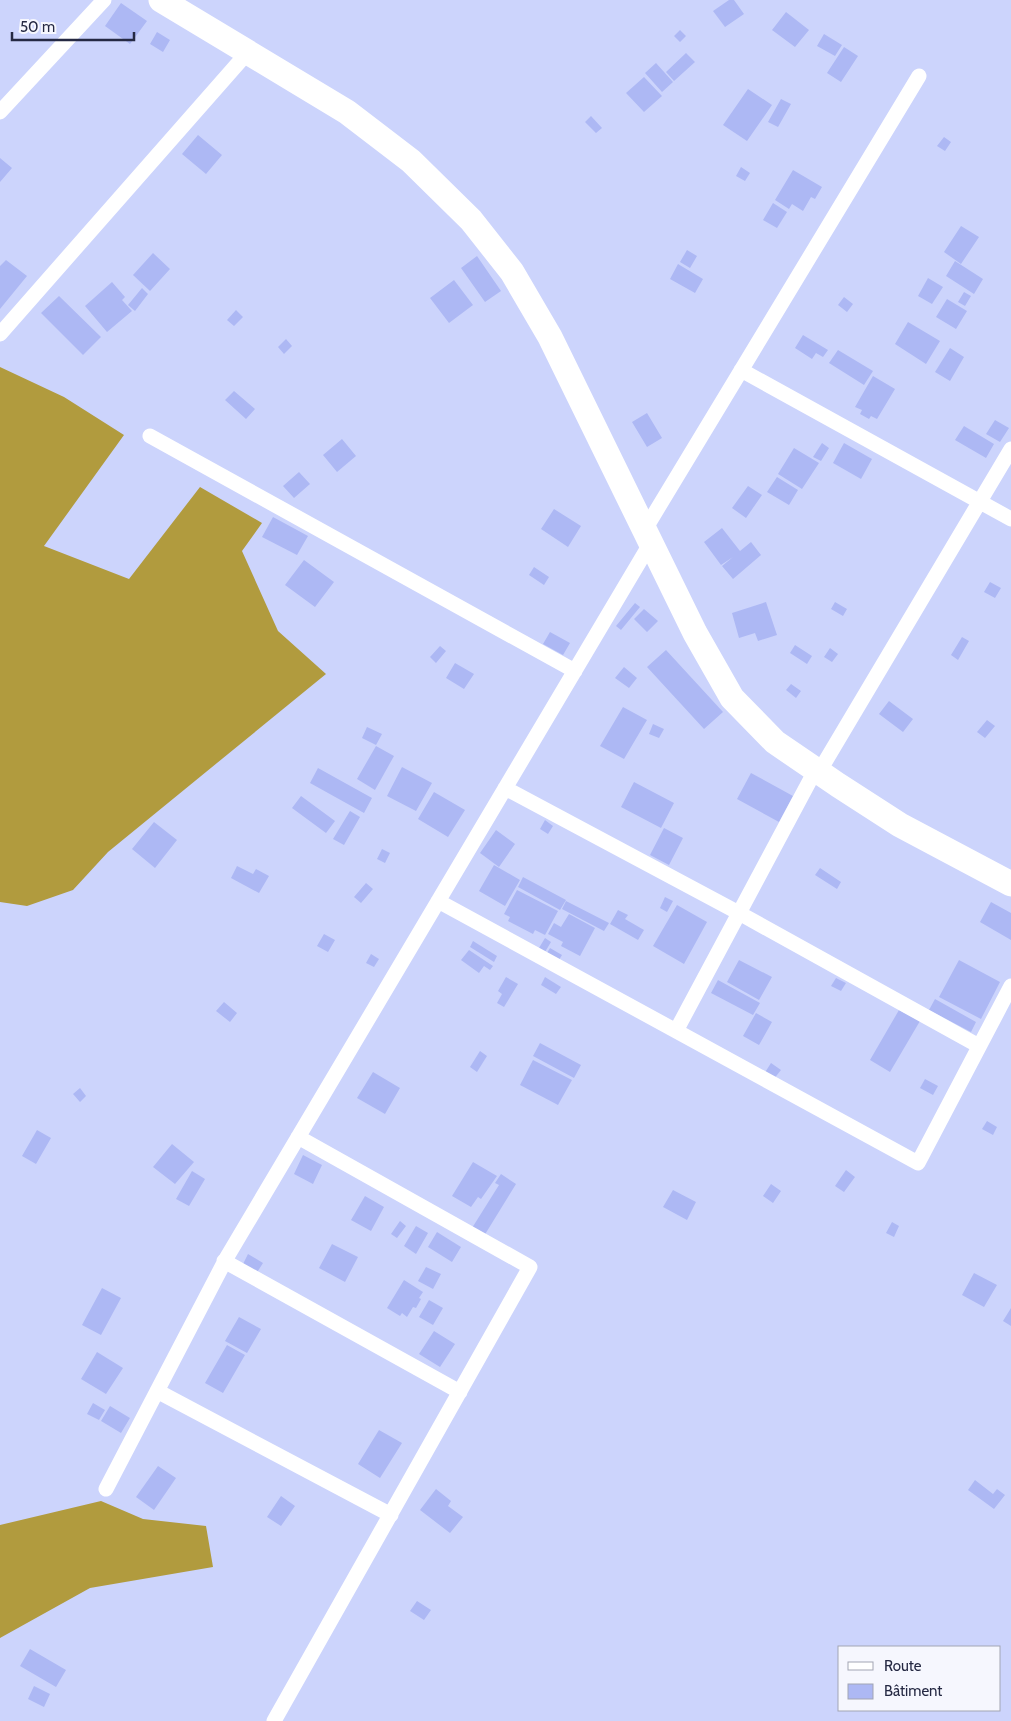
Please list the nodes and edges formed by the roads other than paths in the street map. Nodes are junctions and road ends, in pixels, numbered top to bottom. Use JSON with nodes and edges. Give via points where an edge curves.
{"nodes":[{"id":1,"x":104,"y":0,"type":"edge"},
{"id":2,"x":161,"y":0,"type":"edge"},
{"id":3,"x":248,"y":52,"type":"junction"},
{"id":4,"x":919,"y":76,"type":"dead end"},
{"id":5,"x":0,"y":112,"type":"edge"},
{"id":6,"x":0,"y":334,"type":"edge"},
{"id":7,"x":741,"y":370,"type":"junction"},
{"id":8,"x":150,"y":436,"type":"dead end"},
{"id":9,"x":1011,"y":449,"type":"edge"},
{"id":10,"x":981,"y":502,"type":"junction"},
{"id":11,"x":1011,"y":519,"type":"edge"},
{"id":12,"x":647,"y":538,"type":"junction"},
{"id":13,"x":575,"y":671,"type":"junction"},
{"id":14,"x":818,"y":771,"type":"junction"},
{"id":15,"x":505,"y":788,"type":"junction"},
{"id":16,"x":1011,"y":884,"type":"edge"},
{"id":17,"x":438,"y":901,"type":"junction"},
{"id":18,"x":739,"y":913,"type":"junction"},
{"id":19,"x":1011,"y":986,"type":"edge"},
{"id":20,"x":676,"y":1032,"type":"junction"},
{"id":21,"x":980,"y":1046,"type":"junction"},
{"id":22,"x":298,"y":1137,"type":"junction"},
{"id":23,"x":224,"y":1261,"type":"junction"},
{"id":24,"x":157,"y":1391,"type":"junction"},
{"id":25,"x":460,"y":1392,"type":"junction"},
{"id":26,"x":106,"y":1489,"type":"dead end"},
{"id":27,"x":391,"y":1515,"type":"junction"},
{"id":28,"x":274,"y":1721,"type":"edge"}],
"edges":[{"from":1,"to":5,"type":"street"},
{"from":2,"to":3,"type":"highway"},
{"from":3,"to":6,"type":"street"},
{"from":3,"to":12,"type":"highway","via":[[347,112],[411,161],[471,220],[512,272],[550,337]]},
{"from":4,"to":7,"type":"street"},
{"from":7,"to":10,"type":"street"},
{"from":7,"to":12,"type":"street"},
{"from":8,"to":13,"type":"street"},
{"from":9,"to":10,"type":"street"},
{"from":10,"to":11,"type":"street"},
{"from":10,"to":14,"type":"street"},
{"from":12,"to":13,"type":"street"},
{"from":12,"to":14,"type":"highway","via":[[694,633],[732,698],[775,742]]},
{"from":13,"to":15,"type":"street"},
{"from":14,"to":16,"type":"highway","via":[[900,825]]},
{"from":14,"to":18,"type":"street"},
{"from":15,"to":17,"type":"street"},
{"from":15,"to":18,"type":"street"},
{"from":17,"to":20,"type":"street"},
{"from":17,"to":22,"type":"street"},
{"from":18,"to":20,"type":"street"},
{"from":18,"to":21,"type":"street"},
{"from":19,"to":21,"type":"street"},
{"from":20,"to":21,"type":"street","via":[[918,1163]]},
{"from":22,"to":23,"type":"street"},
{"from":22,"to":25,"type":"street","via":[[530,1268]]},
{"from":23,"to":24,"type":"street"},
{"from":23,"to":25,"type":"street"},
{"from":24,"to":26,"type":"street"},
{"from":24,"to":27,"type":"street"},
{"from":25,"to":27,"type":"street"},
{"from":27,"to":28,"type":"street"}]}
